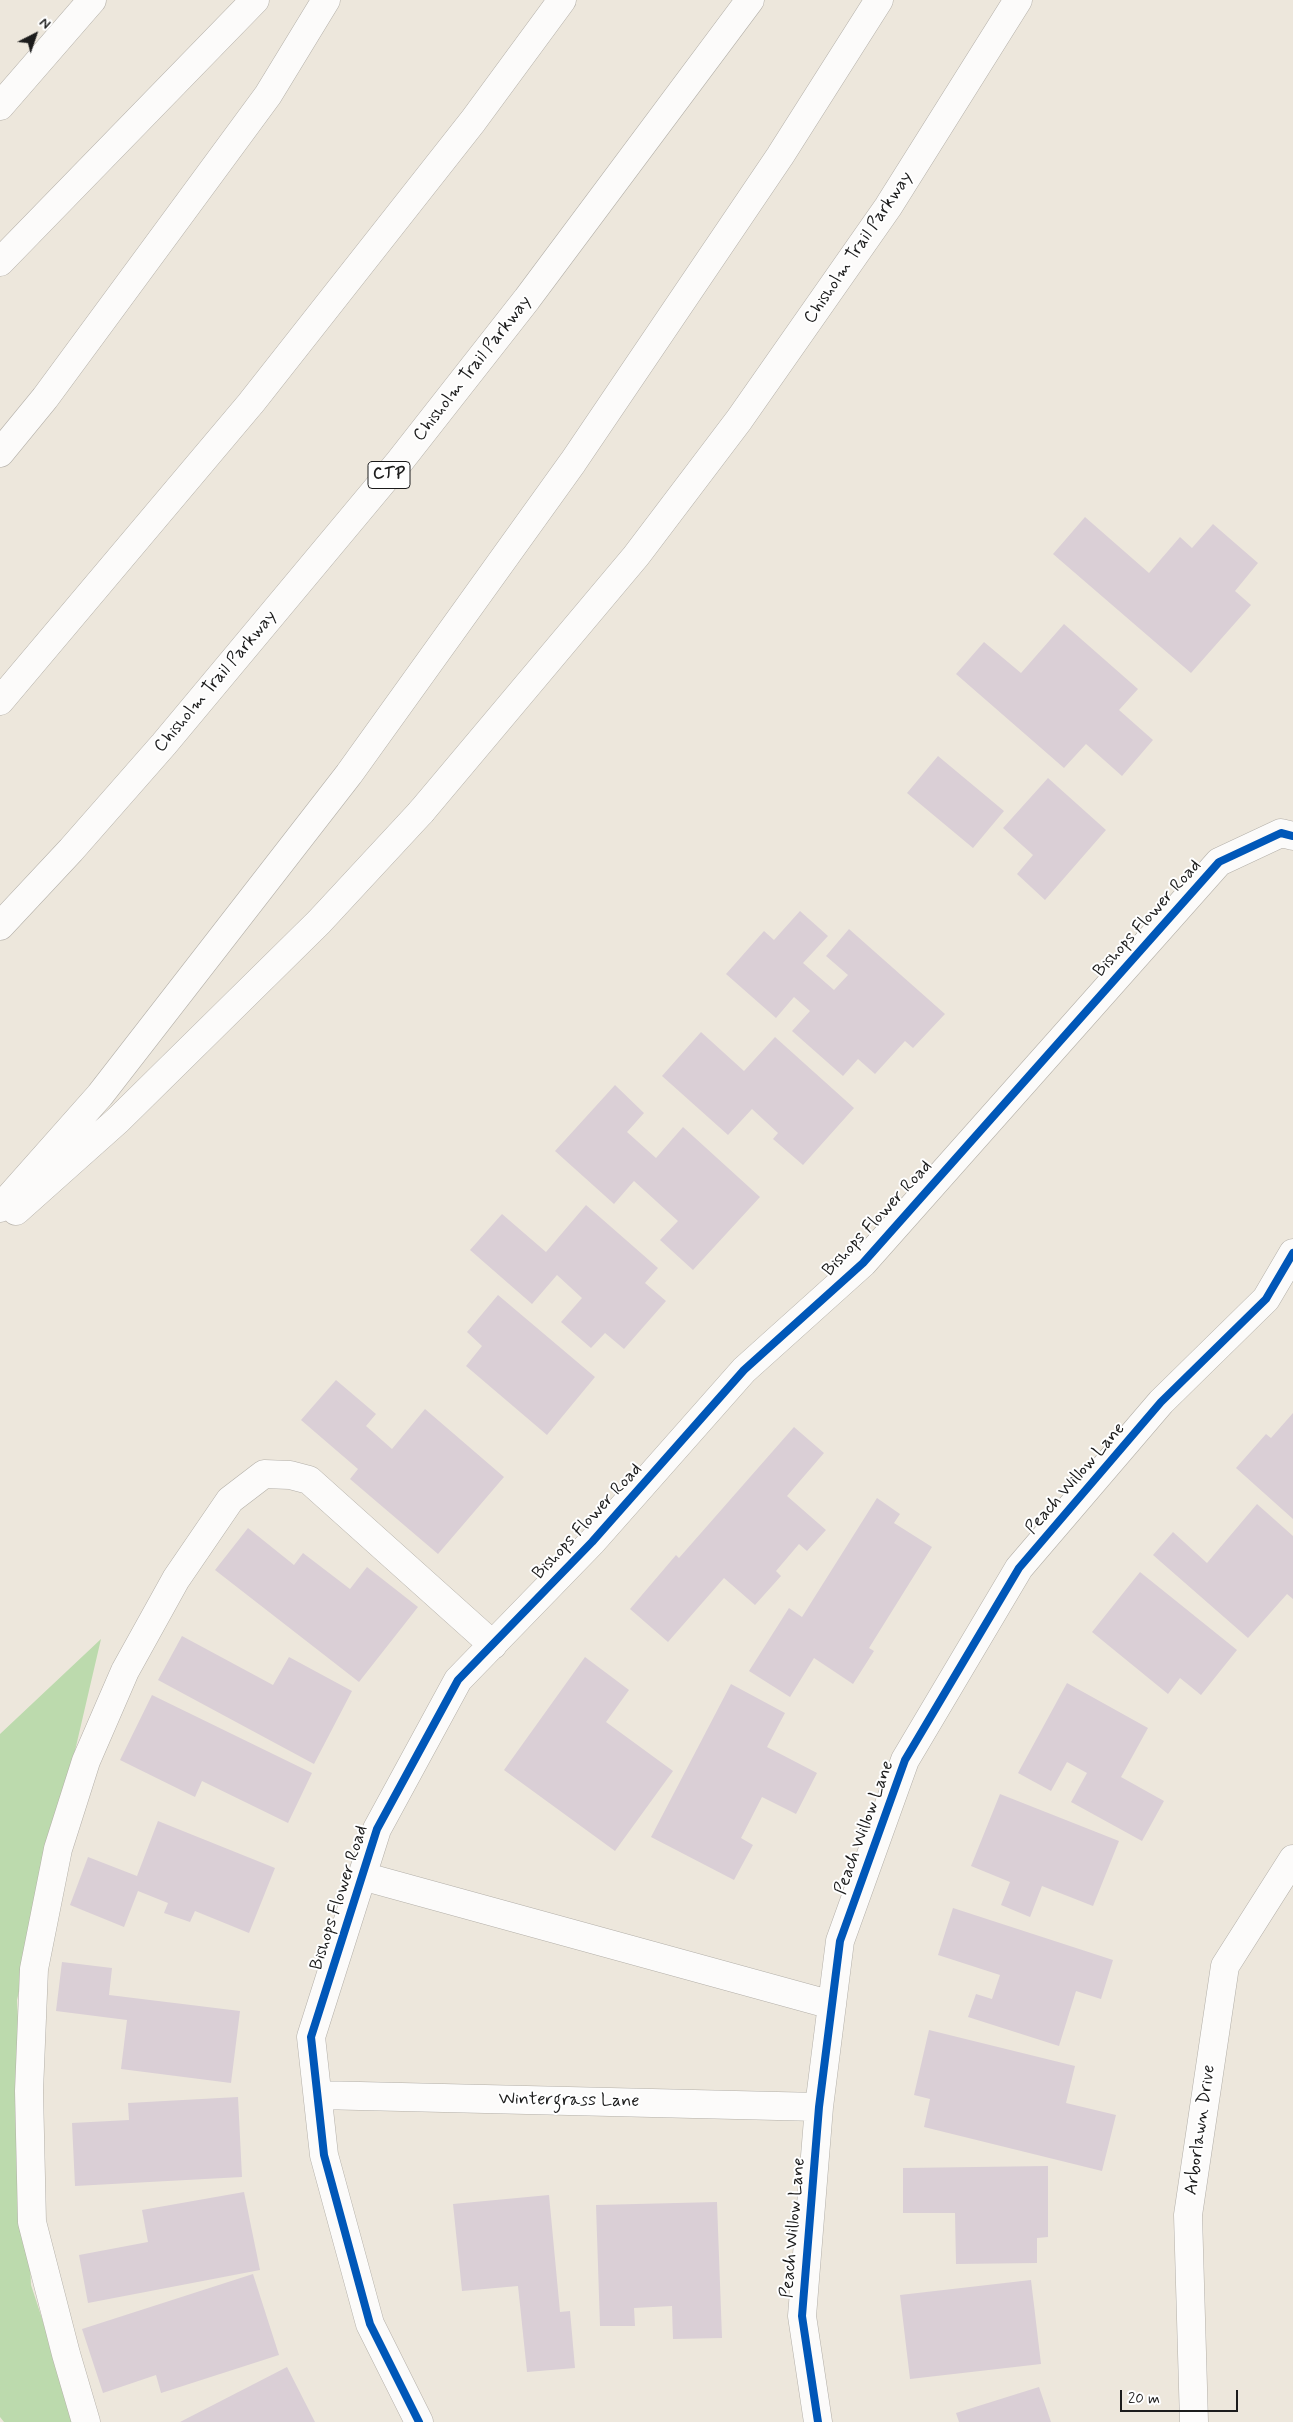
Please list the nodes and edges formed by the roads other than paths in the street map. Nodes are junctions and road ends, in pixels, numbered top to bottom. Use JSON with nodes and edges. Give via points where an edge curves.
{"nodes":[{"id":1,"x":92,"y":0,"type":"edge"},
{"id":2,"x":256,"y":0,"type":"edge"},
{"id":3,"x":326,"y":0,"type":"edge"},
{"id":4,"x":562,"y":0,"type":"edge"},
{"id":5,"x":750,"y":0,"type":"edge"},
{"id":6,"x":879,"y":0,"type":"edge"},
{"id":7,"x":1018,"y":0,"type":"edge"},
{"id":8,"x":0,"y":106,"type":"edge"},
{"id":9,"x":0,"y":262,"type":"edge"},
{"id":10,"x":0,"y":453,"type":"edge"},
{"id":11,"x":0,"y":701,"type":"edge"},
{"id":12,"x":1293,"y":836,"type":"edge"},
{"id":13,"x":0,"y":926,"type":"edge"},
{"id":14,"x":0,"y":1208,"type":"edge"},
{"id":15,"x":0,"y":1225,"type":"edge"},
{"id":16,"x":1293,"y":1253,"type":"edge"},
{"id":17,"x":493,"y":1645,"type":"junction"},
{"id":18,"x":1293,"y":1859,"type":"edge"},
{"id":19,"x":362,"y":1876,"type":"junction"},
{"id":20,"x":832,"y":2005,"type":"junction"},
{"id":21,"x":318,"y":2095,"type":"junction"},
{"id":22,"x":819,"y":2107,"type":"junction"},
{"id":23,"x":86,"y":2422,"type":"edge"},
{"id":24,"x":418,"y":2422,"type":"edge"},
{"id":25,"x":818,"y":2422,"type":"edge"},
{"id":26,"x":1194,"y":2422,"type":"edge"}],
"edges":[{"from":1,"to":8,"type":"main road"},
{"from":2,"to":9,"type":"main road"},
{"from":3,"to":10,"type":"main road","via":[[268,95],[45,398]]},
{"from":4,"to":11,"type":"main road","via":[[473,121],[251,403]]},
{"from":5,"to":13,"type":"main road","name":"Chisholm Trail Parkway","number":"CTP","via":[[527,299],[400,461],[164,744]]},
{"from":6,"to":14,"type":"main road","via":[[780,156],[573,462],[349,774],[100,1095]]},
{"from":7,"to":15,"type":"main road","name":"Chisholm Trail Parkway","via":[[888,207],[739,420],[636,556],[421,812],[319,922],[118,1120]]},
{"from":12,"to":17,"type":"main road","name":"Bishops Flower Road","via":[[1281,833],[1219,862],[863,1262],[744,1370],[592,1542]]},
{"from":16,"to":20,"type":"main road","name":"Peach Willow Lane","via":[[1266,1299],[1161,1402],[1019,1568],[905,1760],[840,1941]]},
{"from":17,"to":19,"type":"main road","name":"Bishops Flower Road","via":[[458,1680],[377,1828]]},
{"from":17,"to":23,"type":"main road","via":[[309,1480],[264,1474],[230,1500],[176,1579],[125,1671],[86,1761],[58,1849],[34,1978],[29,2091],[32,2222]]},
{"from":18,"to":26,"type":"main road","name":"Arborlawn Drive","via":[[1225,1966],[1188,2216]]},
{"from":19,"to":20,"type":"main road"},
{"from":19,"to":21,"type":"main road","name":"Bishops Flower Road","via":[[311,2037]]},
{"from":20,"to":22,"type":"main road","name":"Peach Willow Lane"},
{"from":21,"to":22,"type":"main road","name":"Wintergrass Lane"},
{"from":21,"to":24,"type":"main road","name":"Bishops Flower Road","via":[[324,2155],[370,2324]]},
{"from":22,"to":25,"type":"main road","name":"Peach Willow Lane","via":[[802,2316]]}]}
